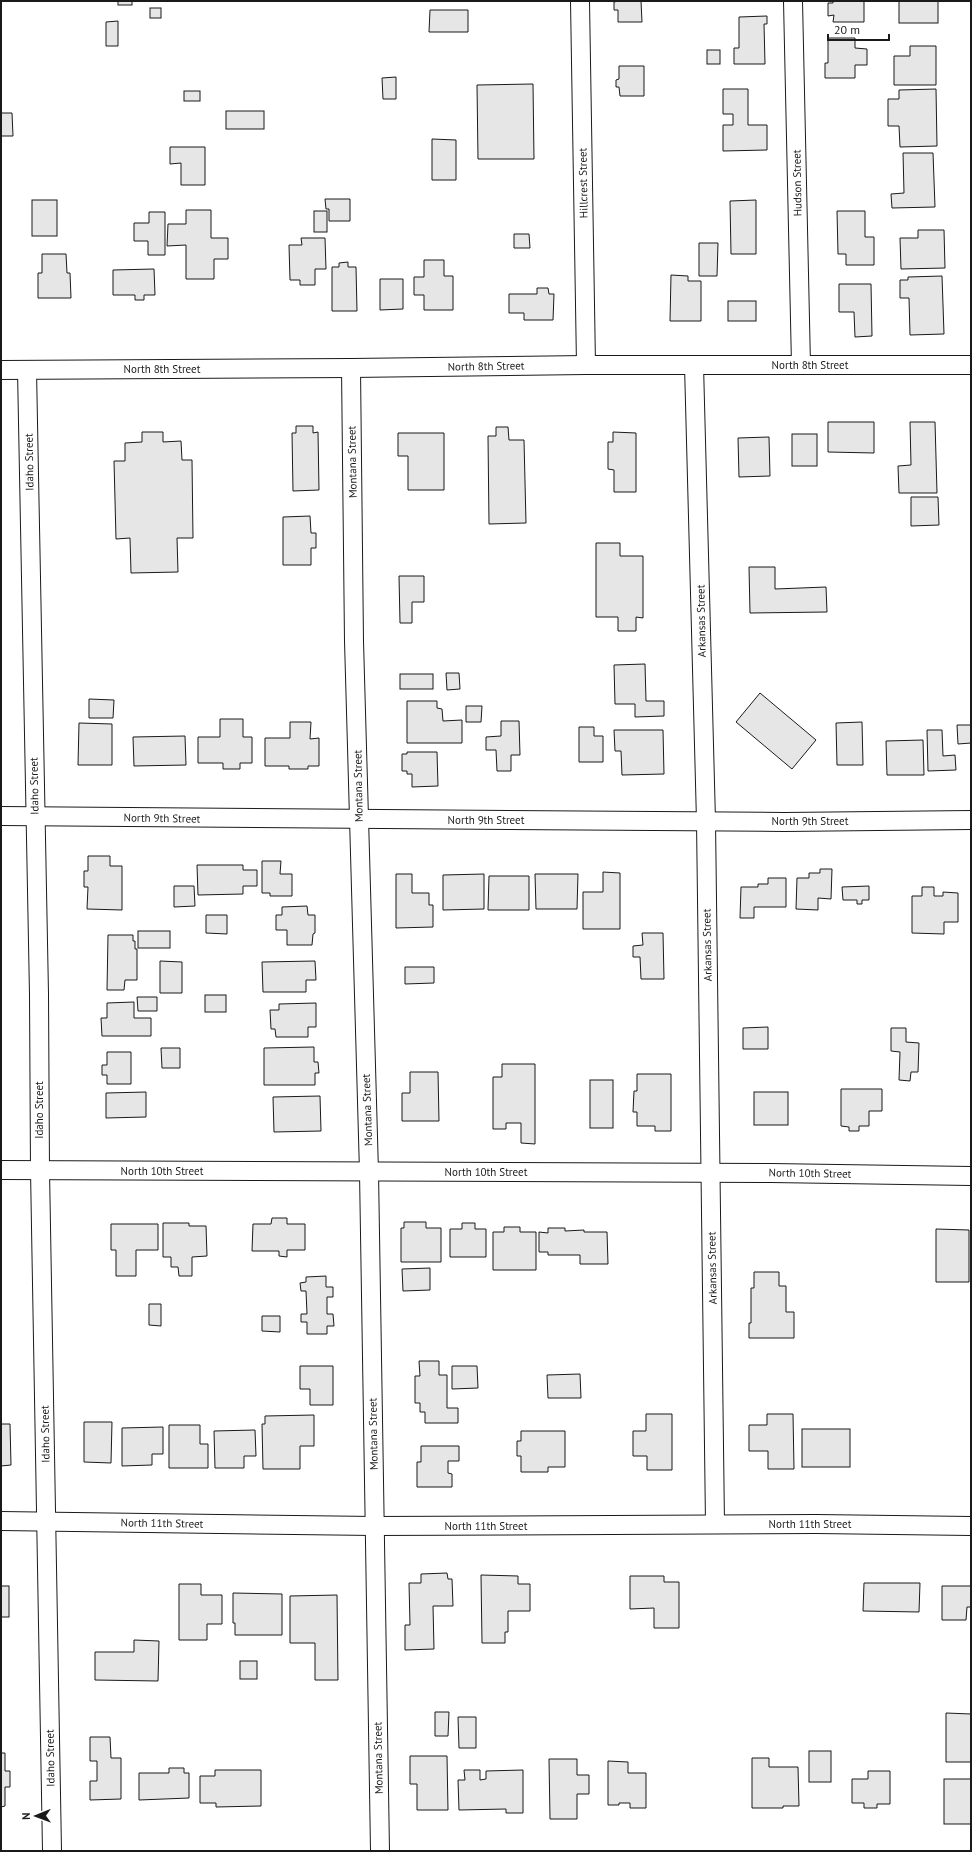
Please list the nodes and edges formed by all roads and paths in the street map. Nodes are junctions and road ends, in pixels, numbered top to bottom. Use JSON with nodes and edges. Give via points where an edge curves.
{"nodes":[{"id":1,"x":580,"y":1,"type":"edge"},
{"id":2,"x":793,"y":1,"type":"edge"},
{"id":3,"x":586,"y":365,"type":"junction"},
{"id":4,"x":694,"y":365,"type":"junction"},
{"id":5,"x":801,"y":365,"type":"junction"},
{"id":6,"x":971,"y":365,"type":"edge"},
{"id":7,"x":351,"y":368,"type":"junction"},
{"id":8,"x":1,"y":370,"type":"edge"},
{"id":9,"x":27,"y":370,"type":"junction"},
{"id":10,"x":1,"y":816,"type":"edge"},
{"id":11,"x":35,"y":817,"type":"junction"},
{"id":12,"x":358,"y":819,"type":"junction"},
{"id":13,"x":971,"y":820,"type":"edge"},
{"id":14,"x":706,"y":821,"type":"junction"},
{"id":15,"x":1,"y":1170,"type":"edge"},
{"id":16,"x":40,"y":1170,"type":"junction"},
{"id":17,"x":369,"y":1172,"type":"junction"},
{"id":18,"x":711,"y":1172,"type":"junction"},
{"id":19,"x":971,"y":1176,"type":"edge"},
{"id":20,"x":1,"y":1521,"type":"edge"},
{"id":21,"x":47,"y":1522,"type":"junction"},
{"id":22,"x":715,"y":1524,"type":"junction"},
{"id":23,"x":374,"y":1526,"type":"junction"},
{"id":24,"x":971,"y":1526,"type":"edge"},
{"id":25,"x":52,"y":1851,"type":"edge"},
{"id":26,"x":380,"y":1851,"type":"edge"}],
"edges":[{"from":1,"to":3,"type":"street","name":"Hillcrest Street"},
{"from":2,"to":5,"type":"street","name":"Hudson Street"},
{"from":3,"to":4,"type":"street","name":"North 8th Street"},
{"from":3,"to":7,"type":"street","name":"North 8th Street"},
{"from":4,"to":5,"type":"street","name":"North 8th Street"},
{"from":4,"to":14,"type":"street","name":"Arkansas Street"},
{"from":5,"to":6,"type":"street","name":"North 8th Street"},
{"from":7,"to":9,"type":"street","name":"North 8th Street"},
{"from":7,"to":12,"type":"street","name":"Montana Street"},
{"from":8,"to":9,"type":"street","name":"North 8th Street"},
{"from":9,"to":11,"type":"street","name":"Idaho Street"},
{"from":10,"to":11,"type":"street","name":"North 9th Street"},
{"from":11,"to":12,"type":"street","name":"North 9th Street"},
{"from":11,"to":16,"type":"street","name":"Idaho Street"},
{"from":12,"to":14,"type":"street","name":"North 9th Street"},
{"from":12,"to":17,"type":"street","name":"Montana Street"},
{"from":13,"to":14,"type":"street","name":"North 9th Street"},
{"from":14,"to":18,"type":"street","name":"Arkansas Street"},
{"from":15,"to":16,"type":"street","name":"North 10th Street"},
{"from":16,"to":17,"type":"street","name":"North 10th Street"},
{"from":16,"to":21,"type":"street","name":"Idaho Street"},
{"from":17,"to":18,"type":"street","name":"North 10th Street"},
{"from":17,"to":23,"type":"street","name":"Montana Street"},
{"from":18,"to":19,"type":"street","name":"North 10th Street"},
{"from":18,"to":22,"type":"street","name":"Arkansas Street"},
{"from":20,"to":21,"type":"street","name":"North 11th Street"},
{"from":21,"to":23,"type":"street","name":"North 11th Street"},
{"from":21,"to":25,"type":"street","name":"Idaho Street"},
{"from":22,"to":23,"type":"street","name":"North 11th Street"},
{"from":22,"to":24,"type":"street","name":"North 11th Street"},
{"from":23,"to":26,"type":"street","name":"Montana Street"}]}
